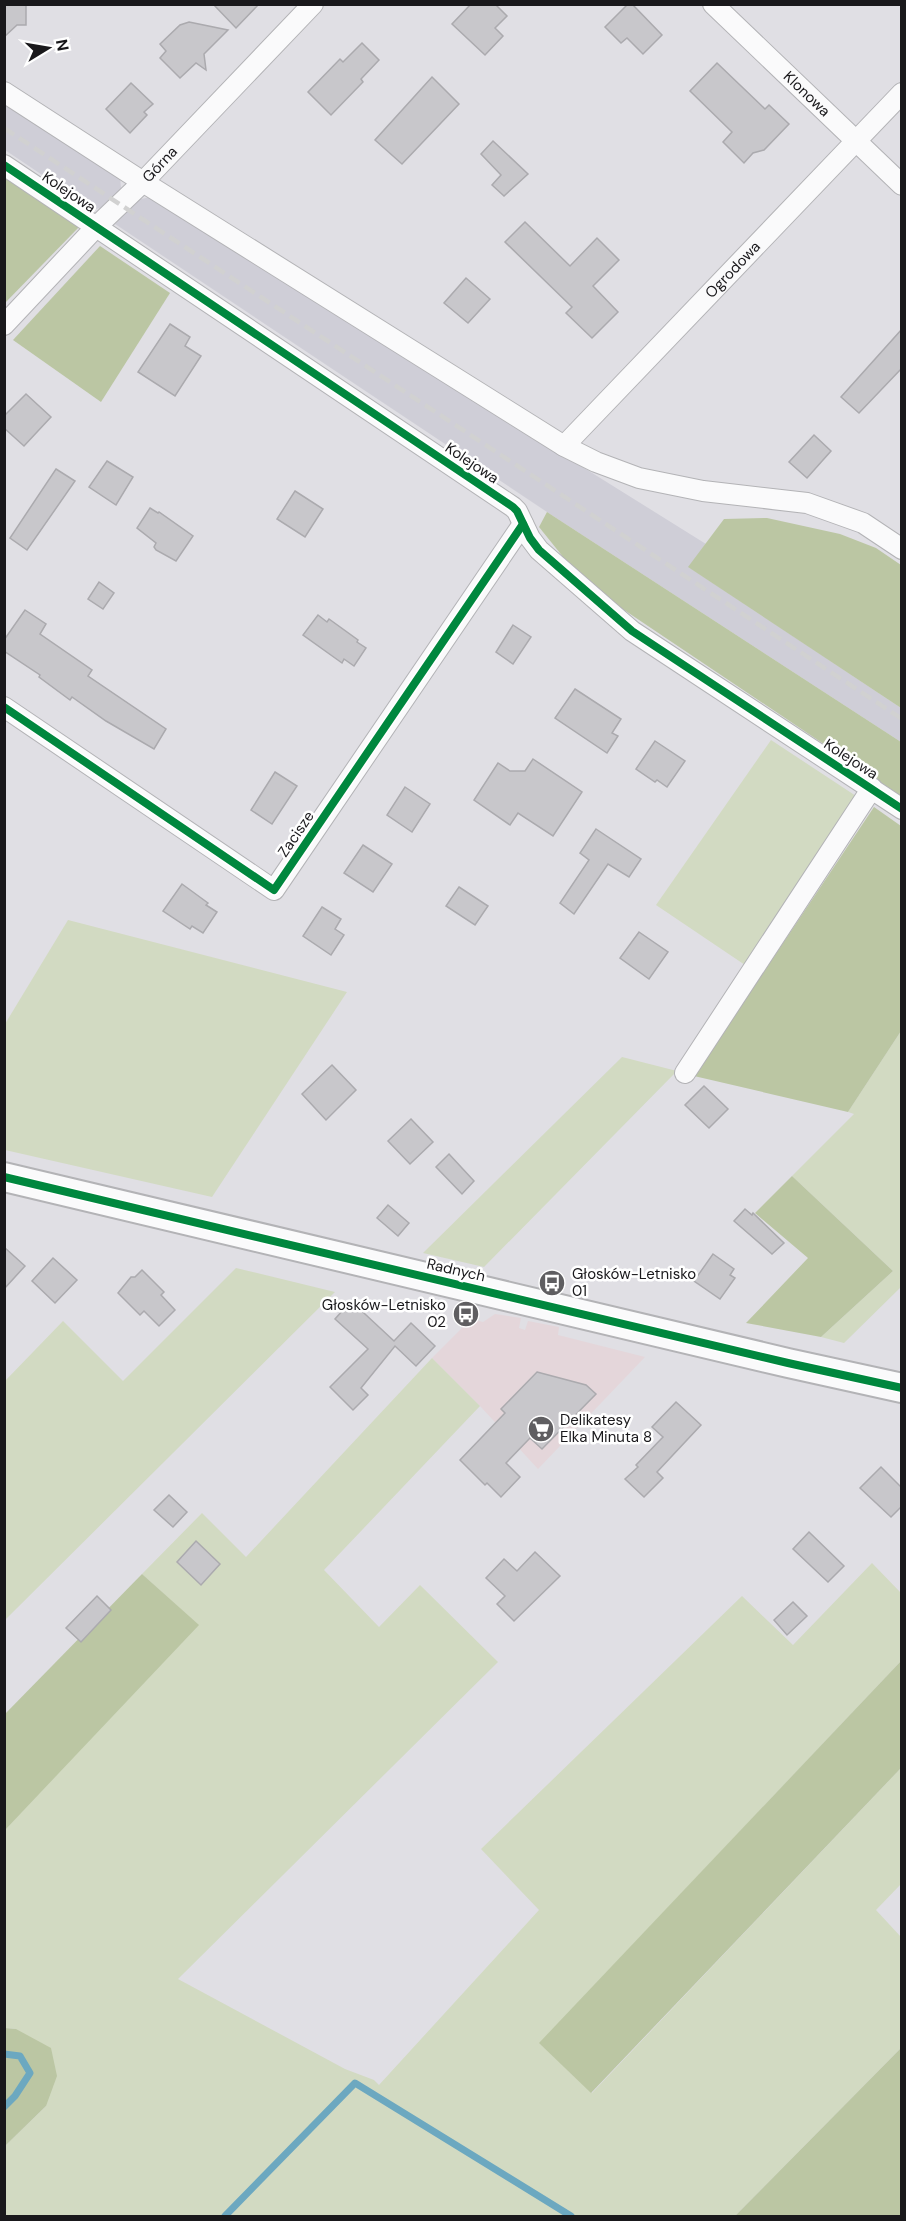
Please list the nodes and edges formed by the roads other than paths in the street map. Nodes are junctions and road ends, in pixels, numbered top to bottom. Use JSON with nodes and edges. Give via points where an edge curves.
{"nodes":[{"id":1,"x":313,"y":4,"type":"edge"},
{"id":2,"x":713,"y":4,"type":"edge"},
{"id":3,"x":4,"y":92,"type":"edge"},
{"id":4,"x":902,"y":93,"type":"edge"},
{"id":5,"x":855,"y":141,"type":"junction"},
{"id":6,"x":4,"y":165,"type":"edge"},
{"id":7,"x":143,"y":182,"type":"junction"},
{"id":8,"x":902,"y":185,"type":"edge"},
{"id":9,"x":96,"y":227,"type":"junction"},
{"id":10,"x":4,"y":325,"type":"edge"},
{"id":11,"x":564,"y":446,"type":"junction"},
{"id":12,"x":523,"y":524,"type":"junction"},
{"id":13,"x":902,"y":549,"type":"edge"},
{"id":14,"x":4,"y":707,"type":"edge"},
{"id":15,"x":872,"y":789,"type":"junction"},
{"id":16,"x":902,"y":809,"type":"edge"},
{"id":17,"x":685,"y":1073,"type":"dead end"},
{"id":18,"x":4,"y":1177,"type":"edge"},
{"id":19,"x":902,"y":1388,"type":"edge"}],
"edges":[{"from":1,"to":7,"type":"street","name":"Górna"},
{"from":2,"to":5,"type":"street","name":"Klonowa"},
{"from":3,"to":7,"type":"street"},
{"from":4,"to":5,"type":"street","name":"Ogrodowa"},
{"from":5,"to":8,"type":"street","name":"Klonowa"},
{"from":5,"to":11,"type":"street","name":"Ogrodowa"},
{"from":6,"to":9,"type":"street","name":"Kolejowa"},
{"from":7,"to":9,"type":"street","name":"Górna"},
{"from":7,"to":11,"type":"street"},
{"from":9,"to":10,"type":"street","name":"Górna"},
{"from":9,"to":12,"type":"street","name":"Kolejowa","via":[[513,507]]},
{"from":11,"to":13,"type":"street","via":[[639,478],[703,491],[807,503],[863,523]]},
{"from":12,"to":14,"type":"street","name":"Zacisze","via":[[274,890]]},
{"from":12,"to":15,"type":"street","name":"Kolejowa","via":[[539,550],[632,631]]},
{"from":15,"to":16,"type":"street","name":"Kolejowa"},
{"from":15,"to":17,"type":"street","name":"Kolejowa"},
{"from":18,"to":19,"type":"street","name":"Radnych"}]}
